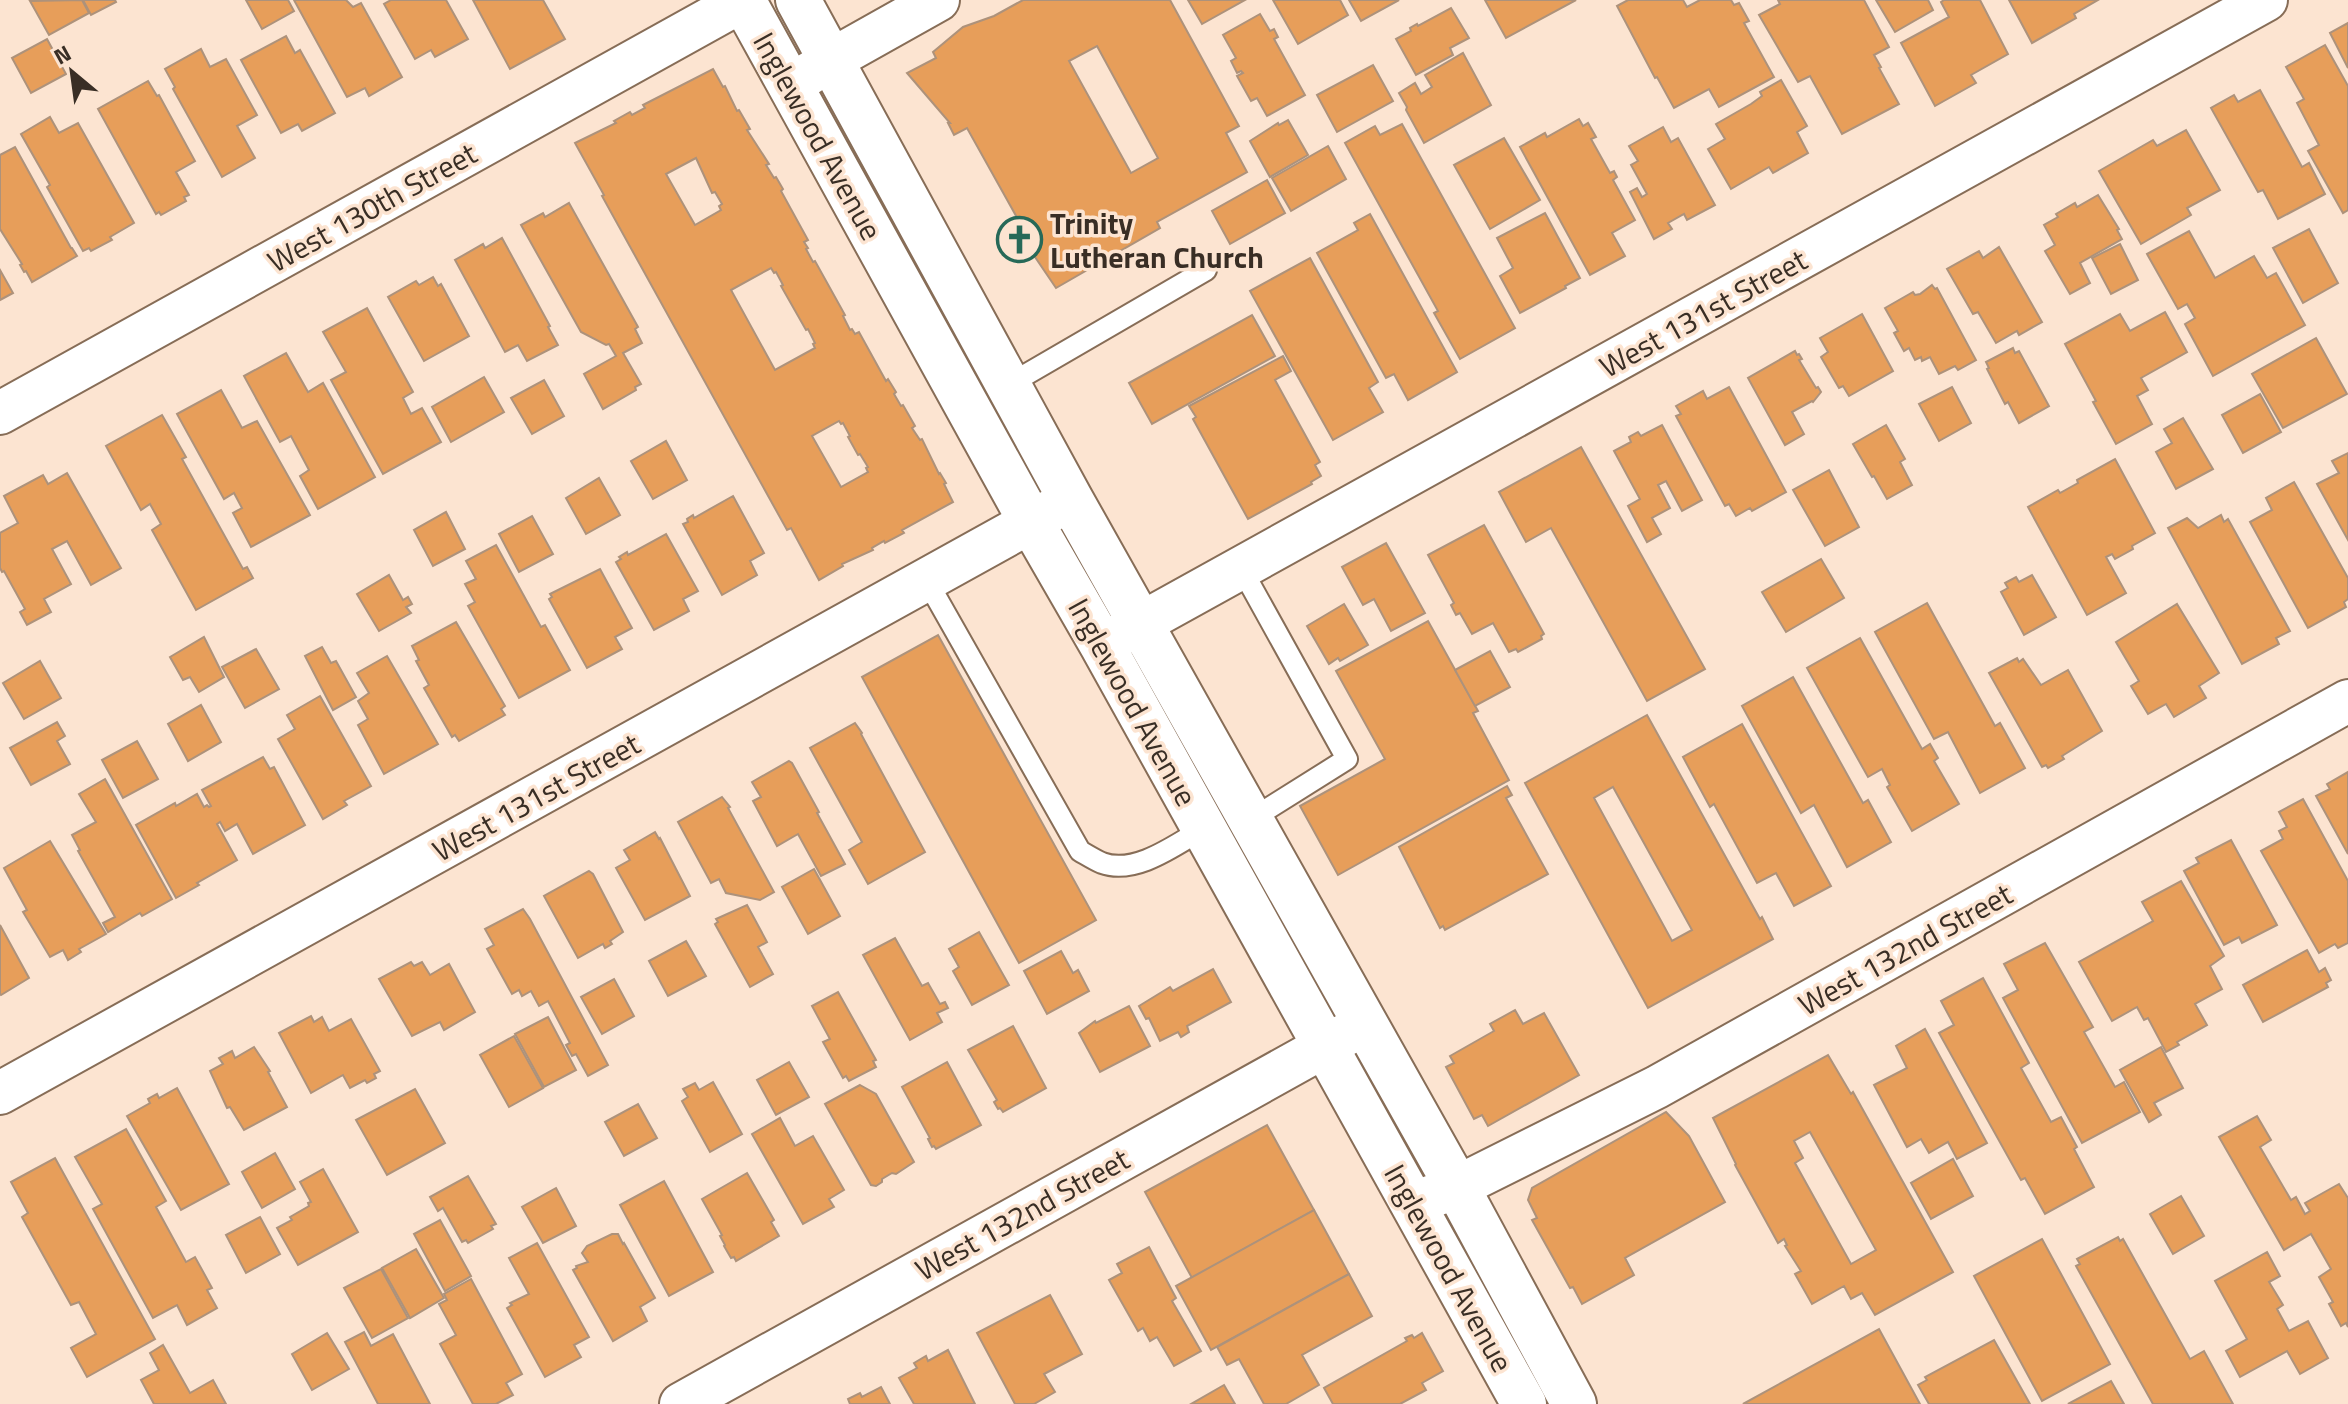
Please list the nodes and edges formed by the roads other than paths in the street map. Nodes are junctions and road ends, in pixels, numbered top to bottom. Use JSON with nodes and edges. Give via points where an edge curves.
{"nodes":[{"id":1,"x":743,"y":0,"type":"edge"},
{"id":2,"x":798,"y":0,"type":"edge"},
{"id":3,"x":938,"y":0,"type":"edge"},
{"id":4,"x":2266,"y":0,"type":"edge"},
{"id":5,"x":831,"y":60,"type":"junction"},
{"id":6,"x":791,"y":85,"type":"junction"},
{"id":7,"x":1206,"y":270,"type":"dead end"},
{"id":8,"x":1008,"y":385,"type":"junction"},
{"id":9,"x":0,"y":413,"type":"edge"},
{"id":10,"x":1071,"y":500,"type":"junction"},
{"id":11,"x":1031,"y":522,"type":"junction"},
{"id":12,"x":1241,"y":568,"type":"junction"},
{"id":13,"x":927,"y":581,"type":"junction"},
{"id":14,"x":1140,"y":624,"type":"junction"},
{"id":15,"x":1102,"y":645,"type":"junction"},
{"id":16,"x":2348,"y":701,"type":"edge"},
{"id":17,"x":1246,"y":813,"type":"junction"},
{"id":18,"x":1204,"y":828,"type":"junction"},
{"id":19,"x":1364,"y":1024,"type":"junction"},
{"id":20,"x":1325,"y":1046,"type":"junction"},
{"id":21,"x":0,"y":1093,"type":"edge"},
{"id":22,"x":1457,"y":1187,"type":"junction"},
{"id":23,"x":1414,"y":1203,"type":"junction"},
{"id":24,"x":681,"y":1404,"type":"edge"},
{"id":25,"x":1524,"y":1404,"type":"edge"},
{"id":26,"x":1574,"y":1404,"type":"edge"}],
"edges":[{"from":1,"to":6,"type":"main road","name":"Inglewood Avenue"},
{"from":1,"to":9,"type":"street","name":"West 130th Street"},
{"from":2,"to":5,"type":"main road","name":"Inglewood Avenue"},
{"from":3,"to":5,"type":"street"},
{"from":4,"to":12,"type":"street","name":"West 131st Street"},
{"from":5,"to":6,"type":"street"},
{"from":5,"to":8,"type":"main road","name":"Inglewood Avenue"},
{"from":6,"to":11,"type":"main road","name":"Inglewood Avenue"},
{"from":7,"to":8,"type":"lane"},
{"from":8,"to":10,"type":"main road","name":"Inglewood Avenue"},
{"from":10,"to":11,"type":"street","name":"West 131st Street"},
{"from":10,"to":14,"type":"main road","name":"Inglewood Avenue"},
{"from":11,"to":13,"type":"street","name":"West 131st Street"},
{"from":11,"to":15,"type":"main road","name":"Inglewood Avenue"},
{"from":12,"to":14,"type":"street","name":"West 131st Street"},
{"from":12,"to":17,"type":"lane","via":[[1347,759]]},
{"from":13,"to":18,"type":"lane","via":[[1080,851],[1103,864],[1125,866]]},
{"from":13,"to":21,"type":"street","name":"West 131st Street"},
{"from":14,"to":15,"type":"street","name":"West 131st Street"},
{"from":14,"to":17,"type":"main road","name":"Inglewood Avenue"},
{"from":15,"to":18,"type":"main road","name":"Inglewood Avenue"},
{"from":16,"to":22,"type":"street","name":"West 132nd Street","via":[[1657,1087]]},
{"from":17,"to":18,"type":"lane"},
{"from":17,"to":19,"type":"main road","name":"Inglewood Avenue"},
{"from":18,"to":20,"type":"main road","name":"Inglewood Avenue"},
{"from":19,"to":20,"type":"street","name":"West 132nd Street"},
{"from":19,"to":22,"type":"main road","name":"Inglewood Avenue"},
{"from":20,"to":23,"type":"main road","name":"Inglewood Avenue"},
{"from":20,"to":24,"type":"street","name":"West 132nd Street"},
{"from":22,"to":23,"type":"street","name":"West 132nd Street"},
{"from":22,"to":26,"type":"main road","name":"Inglewood Avenue"},
{"from":23,"to":25,"type":"main road","name":"Inglewood Avenue"}]}
